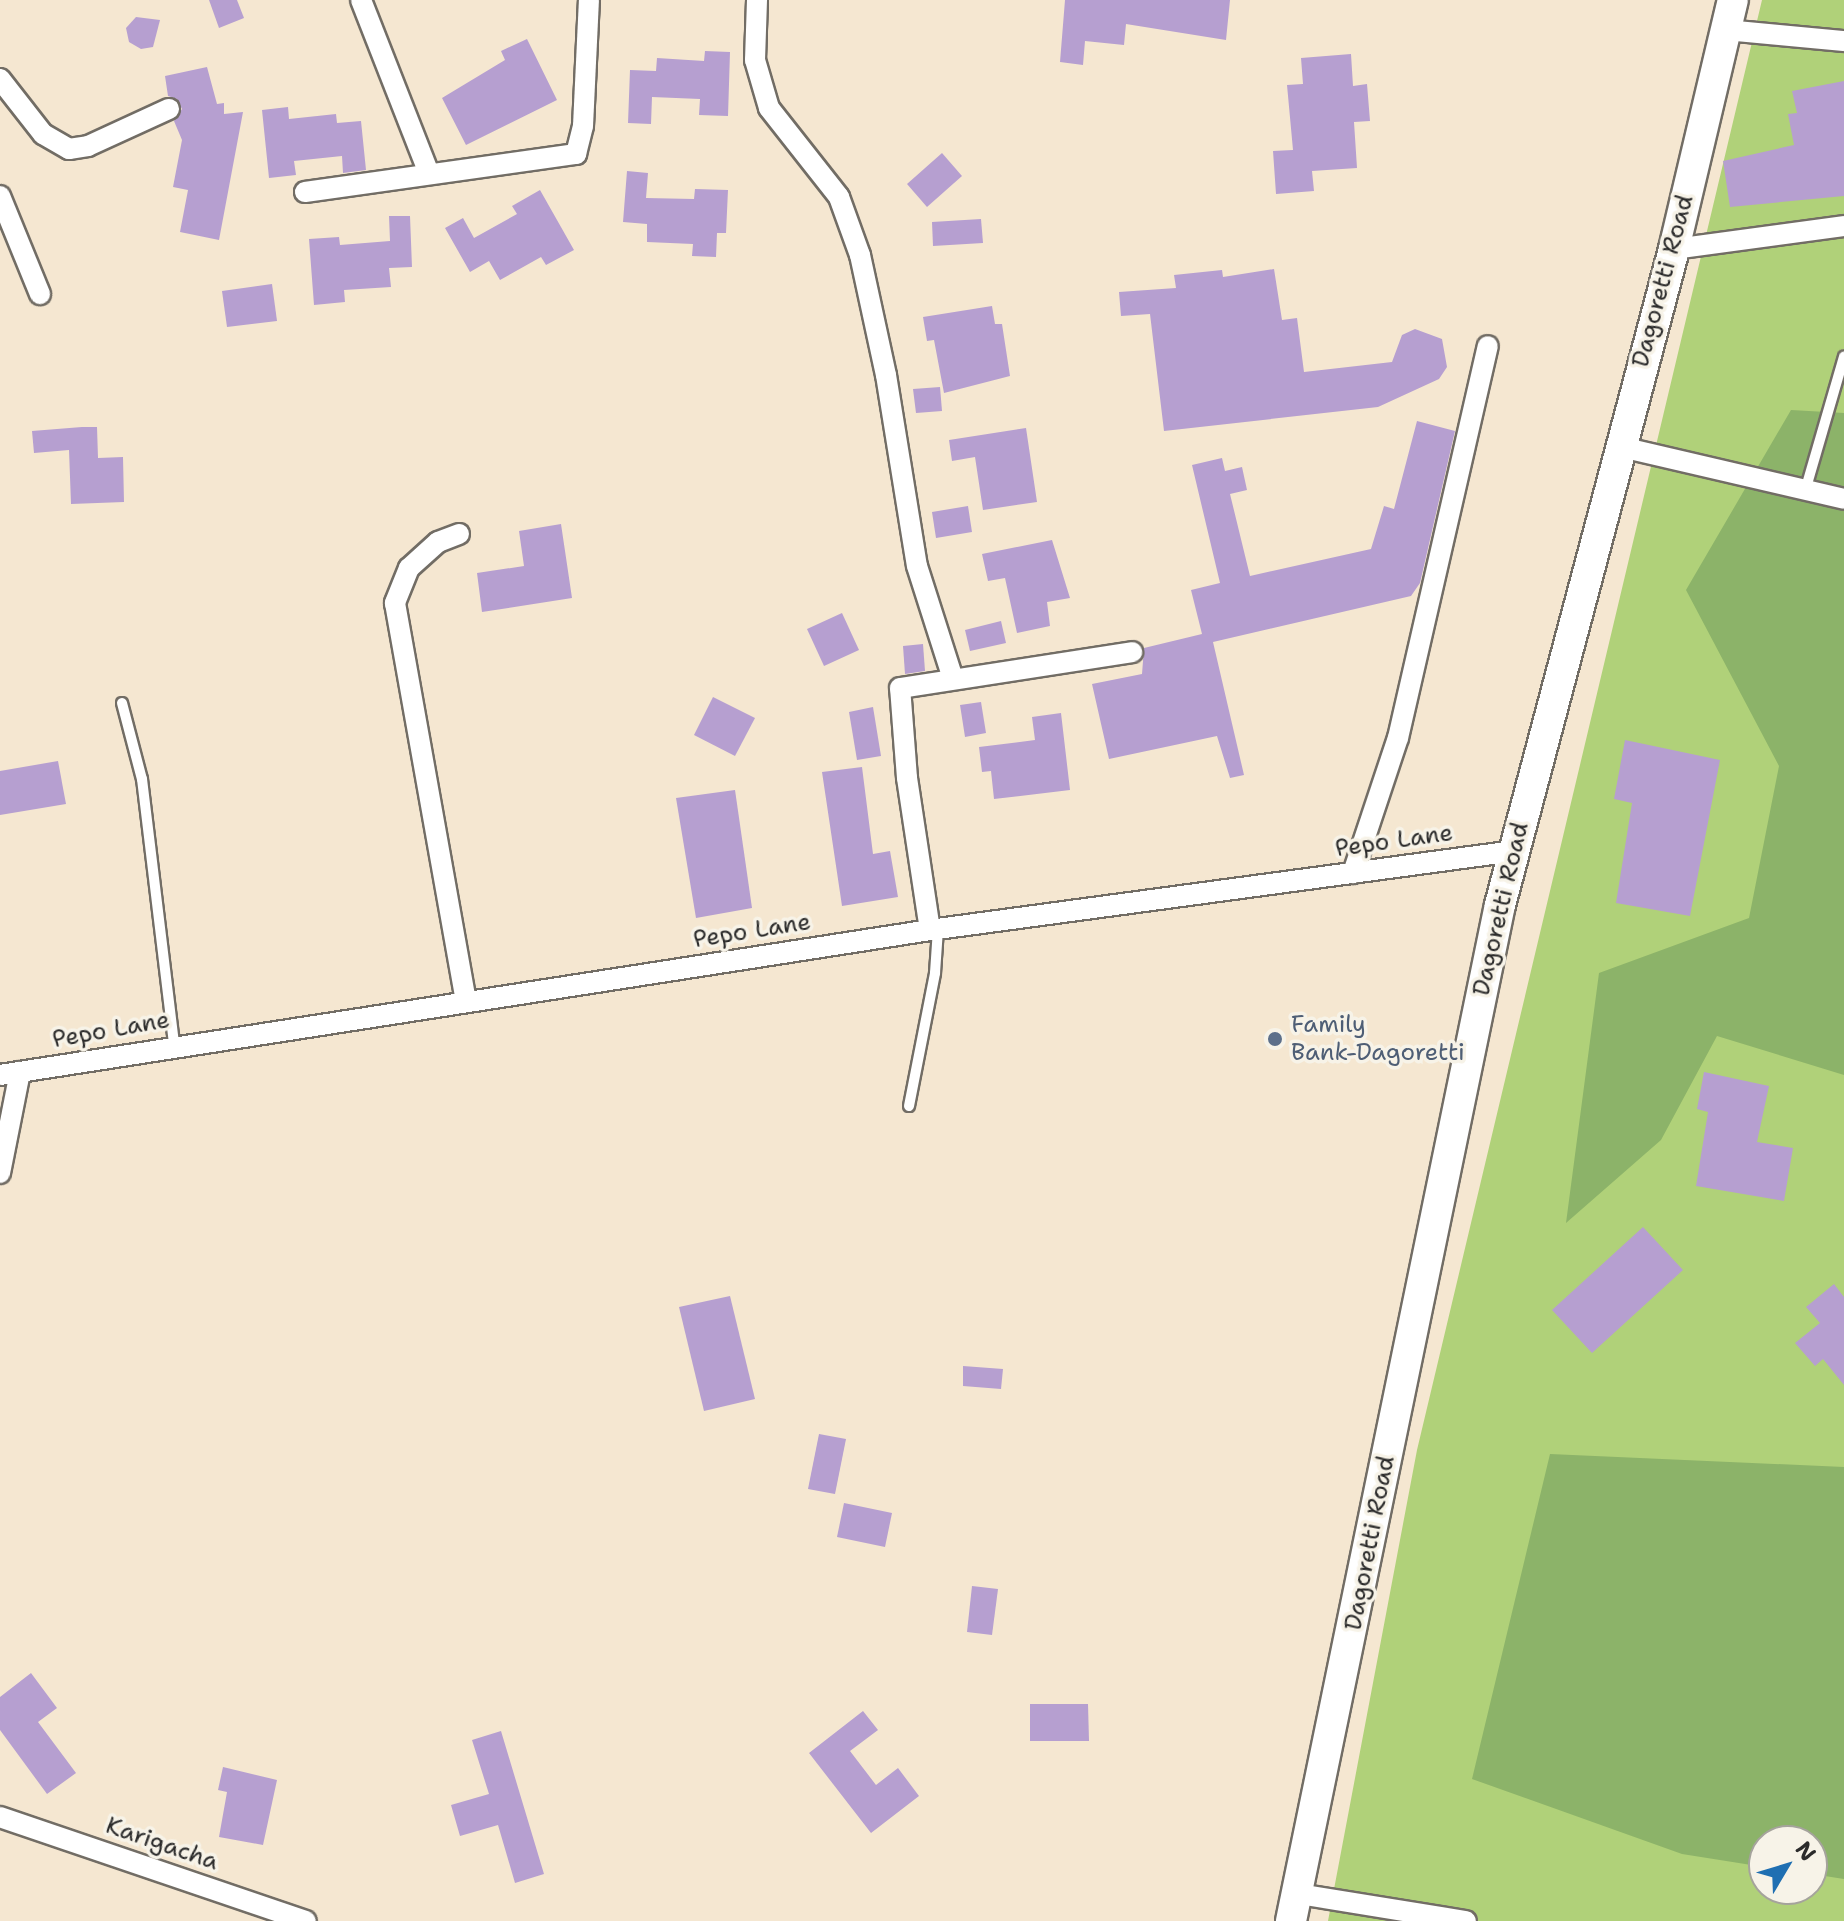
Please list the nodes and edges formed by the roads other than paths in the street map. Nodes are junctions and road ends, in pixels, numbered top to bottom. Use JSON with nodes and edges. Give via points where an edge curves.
{"nodes":[{"id":1,"x":361,"y":0,"type":"edge"},
{"id":2,"x":589,"y":0,"type":"edge"},
{"id":3,"x":757,"y":0,"type":"edge"},
{"id":4,"x":1733,"y":0,"type":"edge"},
{"id":5,"x":1725,"y":30,"type":"junction"},
{"id":6,"x":1844,"y":41,"type":"edge"},
{"id":7,"x":0,"y":79,"type":"edge"},
{"id":8,"x":169,"y":109,"type":"dead end"},
{"id":9,"x":428,"y":171,"type":"junction"},
{"id":10,"x":305,"y":192,"type":"dead end"},
{"id":11,"x":0,"y":196,"type":"edge"},
{"id":12,"x":1844,"y":226,"type":"edge"},
{"id":13,"x":1674,"y":249,"type":"junction"},
{"id":14,"x":40,"y":294,"type":"dead end"},
{"id":15,"x":1488,"y":346,"type":"dead end"},
{"id":16,"x":1844,"y":357,"type":"edge"},
{"id":17,"x":1617,"y":446,"type":"junction"},
{"id":18,"x":1805,"y":491,"type":"junction"},
{"id":19,"x":1844,"y":499,"type":"edge"},
{"id":20,"x":459,"y":534,"type":"dead end"},
{"id":21,"x":1132,"y":652,"type":"dead end"},
{"id":22,"x":952,"y":676,"type":"junction"},
{"id":23,"x":122,"y":703,"type":"dead end"},
{"id":24,"x":1514,"y":851,"type":"junction"},
{"id":25,"x":1353,"y":873,"type":"junction"},
{"id":26,"x":934,"y":929,"type":"junction"},
{"id":27,"x":466,"y":1000,"type":"junction"},
{"id":28,"x":174,"y":1044,"type":"junction"},
{"id":29,"x":10,"y":1074,"type":"edge"},
{"id":30,"x":909,"y":1106,"type":"dead end"},
{"id":31,"x":0,"y":1173,"type":"edge"},
{"id":32,"x":0,"y":1817,"type":"edge"},
{"id":33,"x":1295,"y":1908,"type":"edge"},
{"id":34,"x":306,"y":1921,"type":"edge"},
{"id":35,"x":1466,"y":1921,"type":"edge"}],
"edges":[{"from":1,"to":9,"type":"street"},
{"from":2,"to":9,"type":"street","via":[[583,126],[576,154]]},
{"from":3,"to":22,"type":"street","via":[[755,60],[769,108],[839,197],[860,255],[917,566]]},
{"from":4,"to":5,"type":"main road","name":"Dagoretti Road"},
{"from":5,"to":6,"type":"street"},
{"from":5,"to":13,"type":"main road","name":"Dagoretti Road"},
{"from":7,"to":8,"type":"street","via":[[43,134],[69,149],[88,146]]},
{"from":9,"to":10,"type":"street"},
{"from":11,"to":14,"type":"street"},
{"from":12,"to":13,"type":"street"},
{"from":13,"to":17,"type":"main road","name":"Dagoretti Road"},
{"from":15,"to":25,"type":"street","via":[[1398,738]]},
{"from":16,"to":18,"type":"lane"},
{"from":17,"to":18,"type":"street"},
{"from":17,"to":24,"type":"main road","name":"Dagoretti Road"},
{"from":18,"to":19,"type":"street"},
{"from":20,"to":27,"type":"street","via":[[438,542],[409,568],[395,603]]},
{"from":21,"to":22,"type":"street"},
{"from":22,"to":26,"type":"street","via":[[905,684],[898,698]]},
{"from":23,"to":28,"type":"lane","via":[[142,779]]},
{"from":24,"to":25,"type":"street","name":"Pepo Lane"},
{"from":24,"to":33,"type":"main road","name":"Dagoretti Road"},
{"from":25,"to":26,"type":"street","name":"Pepo Lane"},
{"from":26,"to":27,"type":"street","name":"Pepo Lane"},
{"from":26,"to":30,"type":"lane","via":[[935,973]]},
{"from":27,"to":28,"type":"street","name":"Pepo Lane"},
{"from":28,"to":29,"type":"street","name":"Pepo Lane"},
{"from":29,"to":31,"type":"street"},
{"from":32,"to":34,"type":"street","name":"Karigacha"},
{"from":33,"to":35,"type":"street"}]}
